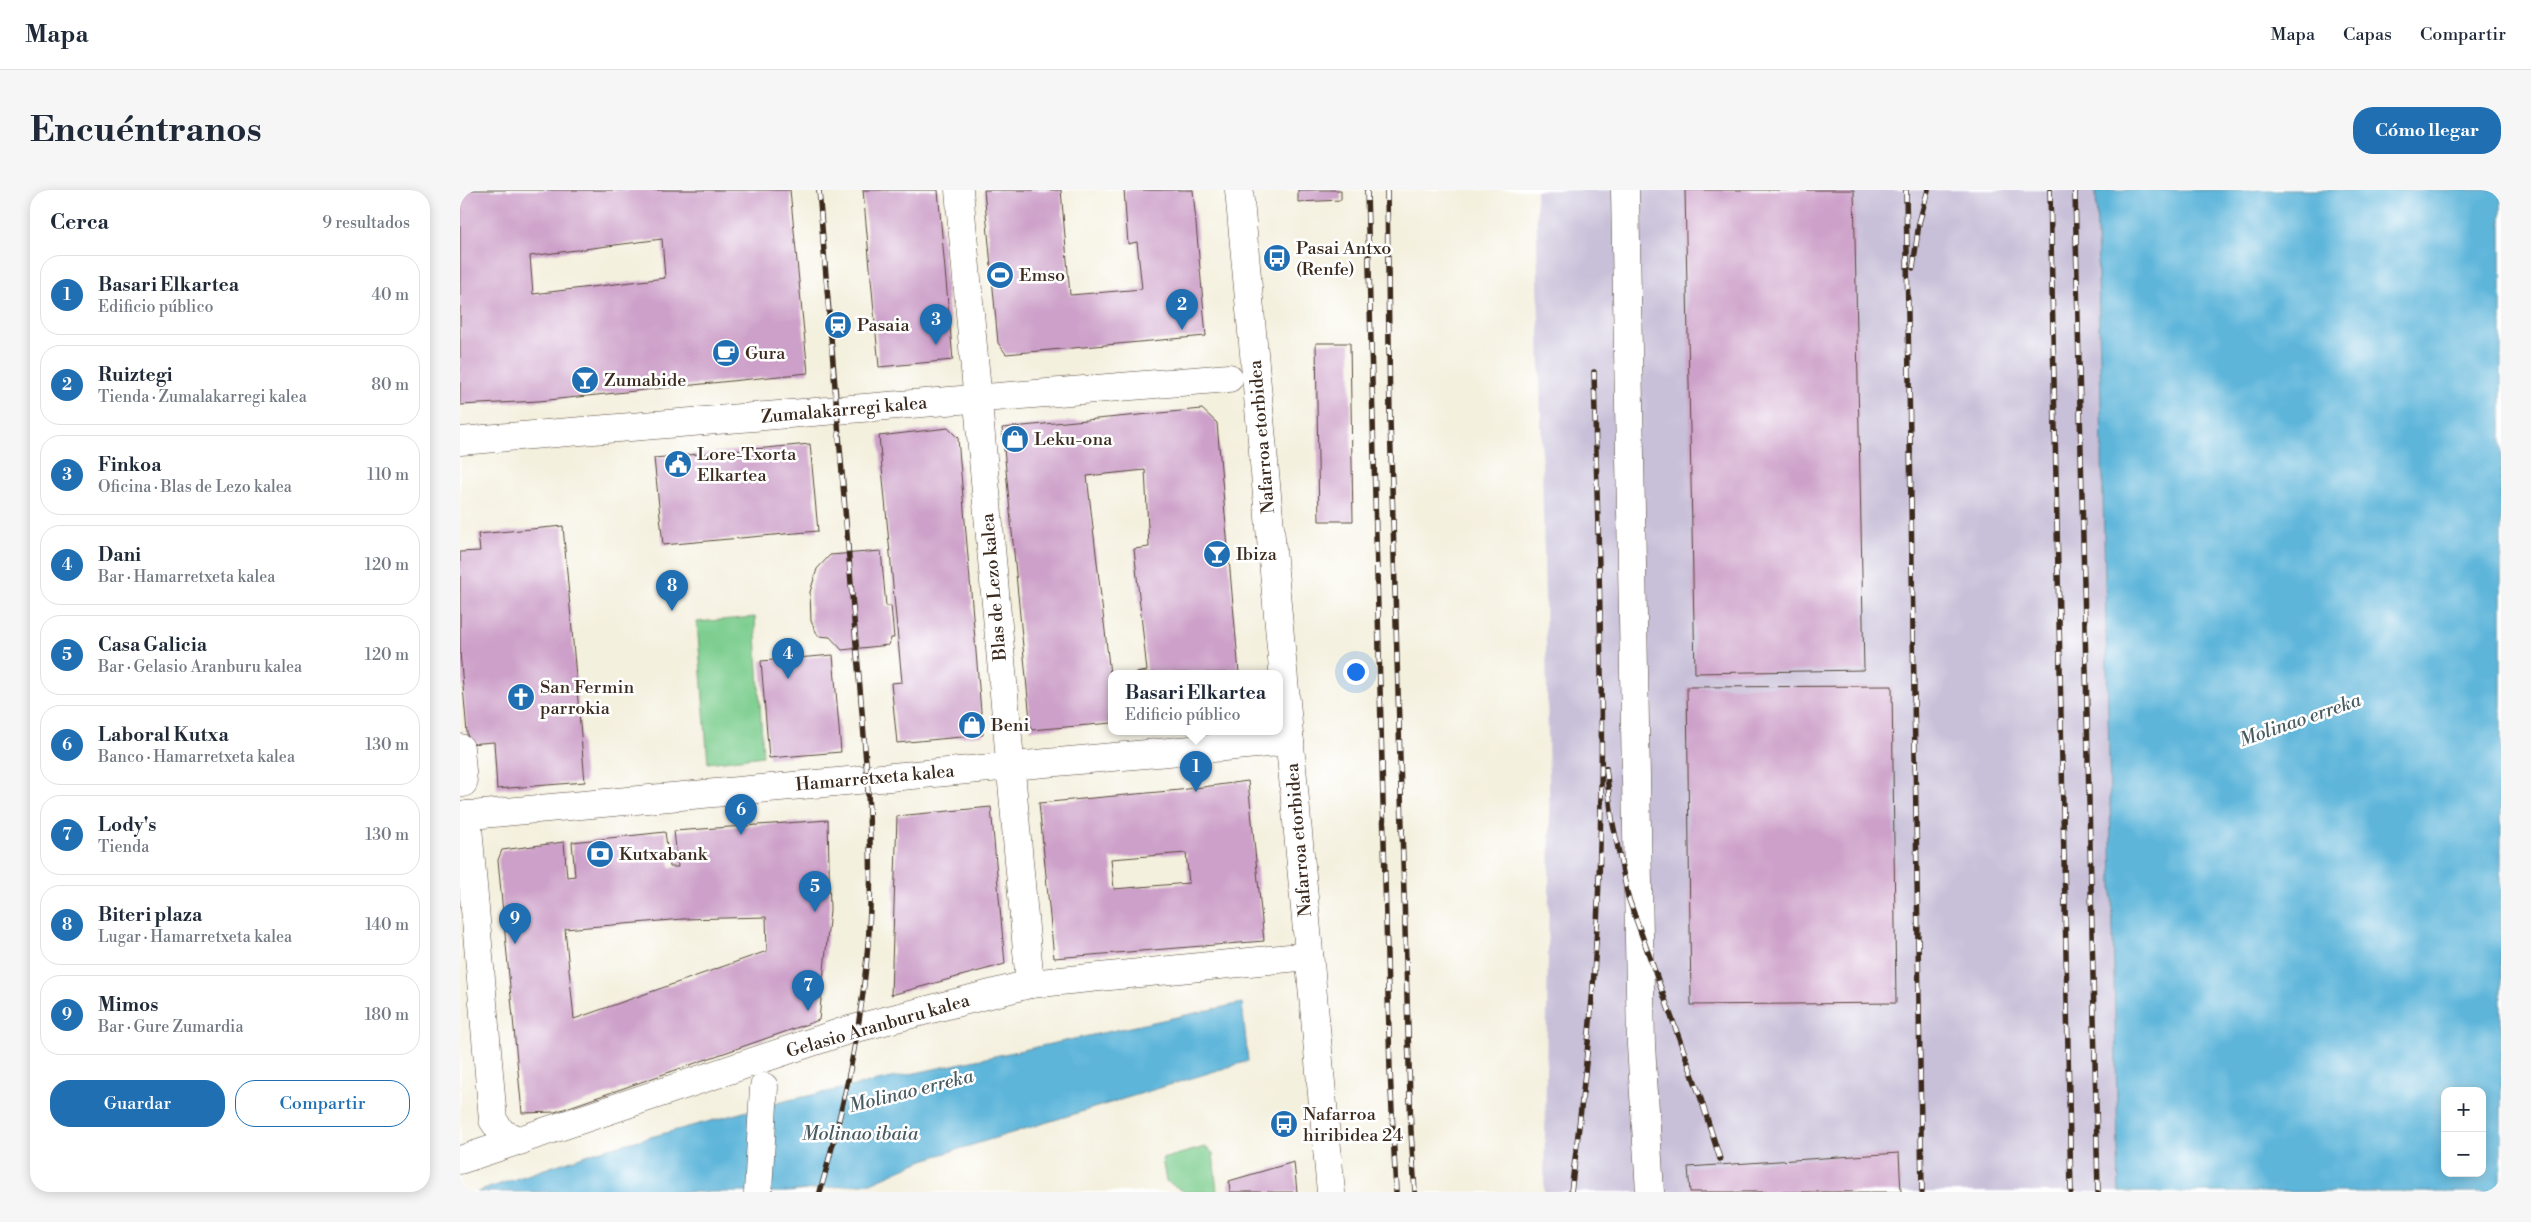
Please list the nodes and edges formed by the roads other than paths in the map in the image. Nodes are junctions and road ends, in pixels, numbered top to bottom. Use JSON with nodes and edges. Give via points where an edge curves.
{"nodes":[{"id":1,"x":959,"y":190,"type":"edge"},
{"id":2,"x":1239,"y":190,"type":"edge"},
{"id":3,"x":1625,"y":190,"type":"edge"},
{"id":4,"x":1229,"y":378,"type":"dead end"},
{"id":5,"x":978,"y":399,"type":"junction"},
{"id":6,"x":460,"y":441,"type":"edge"},
{"id":7,"x":1290,"y":740,"type":"junction"},
{"id":8,"x":460,"y":748,"type":"edge"},
{"id":9,"x":1010,"y":766,"type":"junction"},
{"id":10,"x":460,"y":783,"type":"edge"},
{"id":11,"x":463,"y":816,"type":"edge"},
{"id":12,"x":460,"y":922,"type":"edge"},
{"id":13,"x":1310,"y":956,"type":"junction"},
{"id":14,"x":460,"y":970,"type":"edge"},
{"id":15,"x":1030,"y":984,"type":"junction"},
{"id":16,"x":764,"y":1087,"type":"dead end"},
{"id":17,"x":520,"y":1141,"type":"junction"},
{"id":18,"x":460,"y":1160,"type":"edge"},
{"id":19,"x":758,"y":1192,"type":"edge"},
{"id":20,"x":1331,"y":1192,"type":"edge"},
{"id":21,"x":1650,"y":1192,"type":"edge"}],
"edges":[{"from":1,"to":5,"type":"street","name":"Blas de Lezo kalea"},
{"from":2,"to":7,"type":"street","name":"Nafarroa etorbidea"},
{"from":3,"to":21,"type":"street","via":[[1641,1045]]},
{"from":4,"to":5,"type":"street","name":"Zumalakarregi kalea"},
{"from":5,"to":6,"type":"street","name":"Zumalakarregi kalea"},
{"from":5,"to":9,"type":"street","name":"Blas de Lezo kalea"},
{"from":7,"to":9,"type":"street","name":"Hamarretxeta kalea"},
{"from":7,"to":13,"type":"street","name":"Nafarroa etorbidea"},
{"from":8,"to":10,"type":"street","via":[[463,783]]},
{"from":9,"to":11,"type":"street","name":"Hamarretxeta kalea"},
{"from":9,"to":15,"type":"street","name":"Blas de Lezo kalea"},
{"from":11,"to":17,"type":"street","via":[[493,1120],[502,1133]]},
{"from":12,"to":14,"type":"street","via":[[464,969]]},
{"from":13,"to":15,"type":"street","name":"Gelasio Aranburu kalea"},
{"from":13,"to":20,"type":"street","name":"Nafarroa etorbidea"},
{"from":15,"to":17,"type":"street","name":"Gelasio Aranburu kalea","via":[[845,1031]]},
{"from":16,"to":19,"type":"street"},
{"from":17,"to":18,"type":"street","name":"Gelasio Aranburu kalea"}]}
